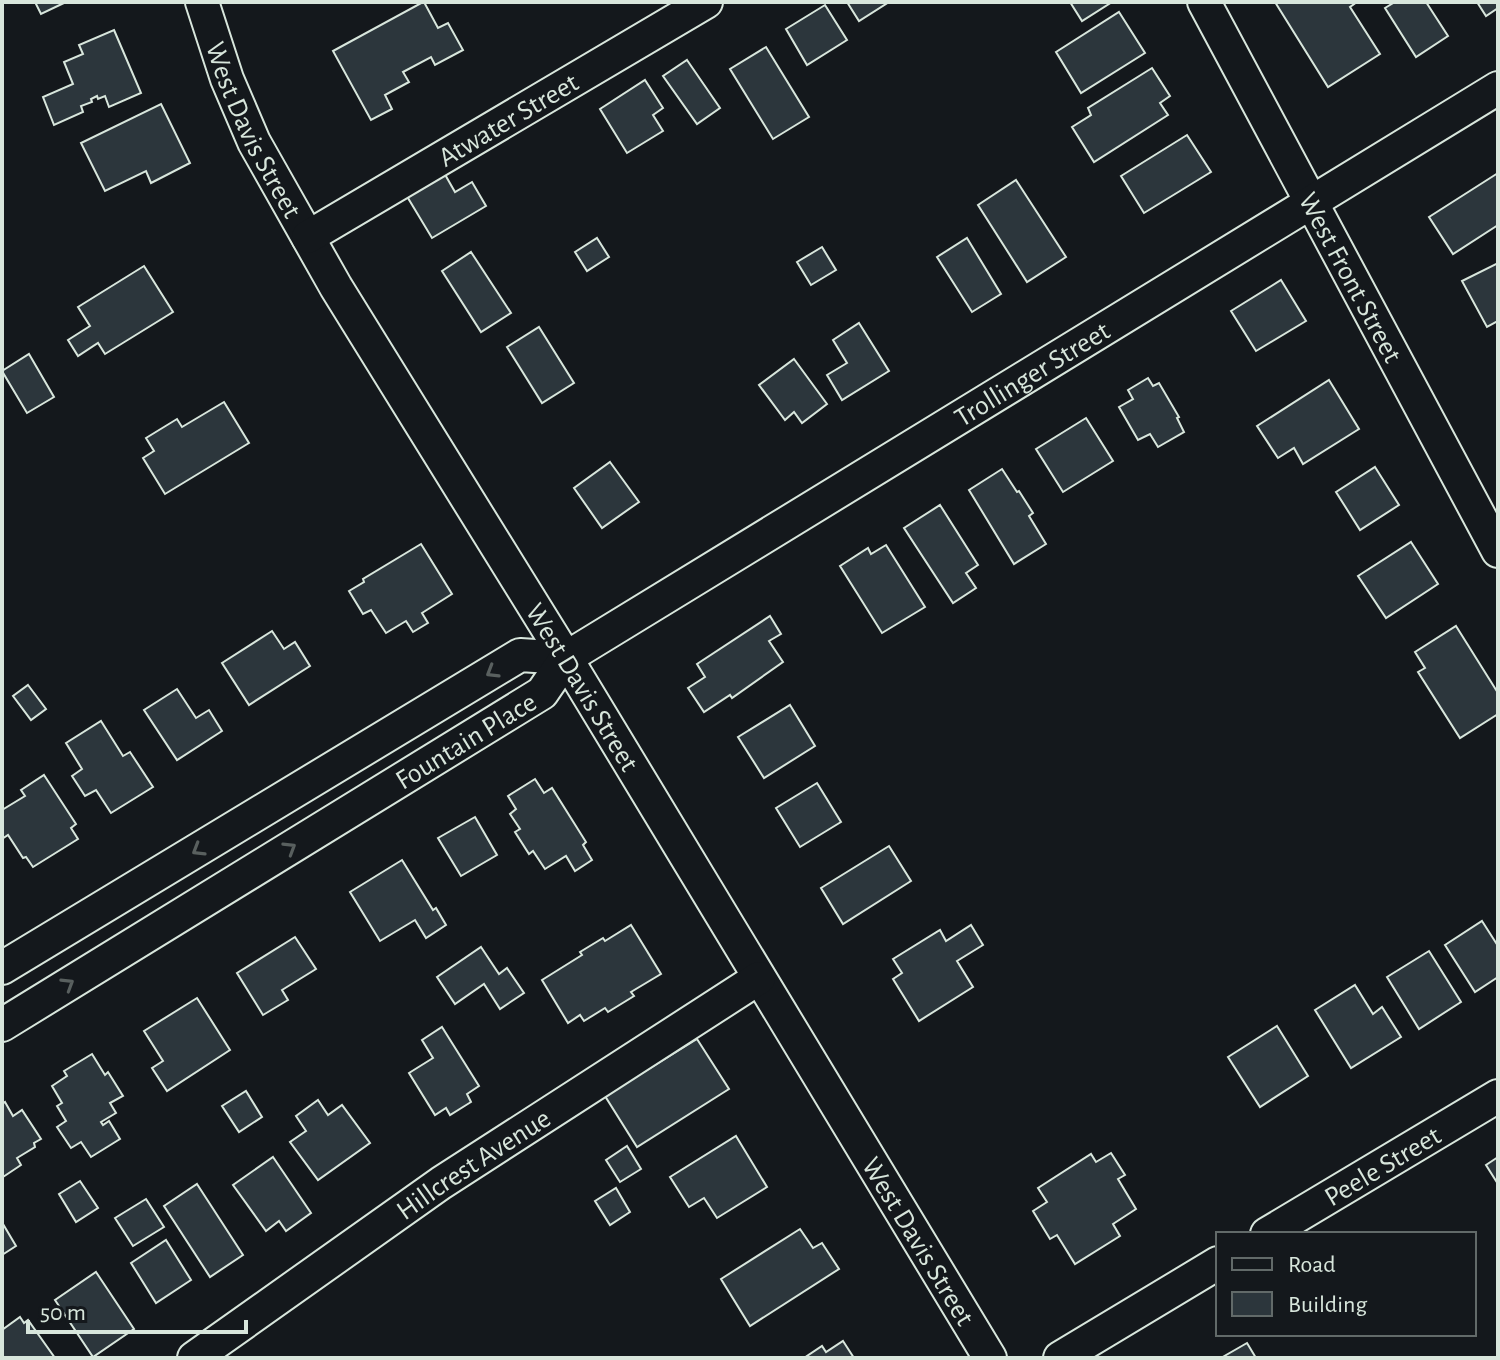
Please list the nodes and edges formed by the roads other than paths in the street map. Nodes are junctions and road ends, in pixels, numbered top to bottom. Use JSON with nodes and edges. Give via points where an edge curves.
{"nodes":[{"id":1,"x":202,"y":2,"type":"edge"},
{"id":2,"x":706,"y":2,"type":"edge"},
{"id":3,"x":1204,"y":2,"type":"edge"},
{"id":4,"x":1498,"y":88,"type":"edge"},
{"id":5,"x":1311,"y":203,"type":"junction"},
{"id":6,"x":308,"y":237,"type":"junction"},
{"id":7,"x":1498,"y":551,"type":"edge"},
{"id":8,"x":566,"y":658,"type":"junction"},
{"id":9,"x":2,"y":968,"type":"edge"},
{"id":10,"x":759,"y":978,"type":"junction"},
{"id":11,"x":2,"y":1025,"type":"edge"},
{"id":12,"x":1498,"y":1096,"type":"edge"},
{"id":13,"x":1270,"y":1232,"type":"edge"},
{"id":14,"x":1216,"y":1264,"type":"edge"},
{"id":15,"x":194,"y":1358,"type":"edge"},
{"id":16,"x":990,"y":1358,"type":"edge"},
{"id":17,"x":1060,"y":1358,"type":"edge"}],
"edges":[{"from":1,"to":6,"type":"street","name":"West Davis Street","via":[[254,142]]},
{"from":2,"to":6,"type":"street","name":"Atwater Street"},
{"from":3,"to":5,"type":"street","name":"West Front Street"},
{"from":4,"to":5,"type":"street","name":"Trollinger Street"},
{"from":5,"to":7,"type":"street","name":"West Front Street"},
{"from":5,"to":8,"type":"street","name":"Trollinger Street"},
{"from":6,"to":8,"type":"street","name":"West Davis Street"},
{"from":8,"to":9,"type":"street","name":"Fountain Place","one_way":true,"via":[[520,655]]},
{"from":8,"to":10,"type":"street","name":"West Davis Street"},
{"from":11,"to":8,"type":"street","name":"Fountain Place","one_way":true,"via":[[542,693]]},
{"from":10,"to":15,"type":"street","name":"Hillcrest Avenue","via":[[441,1183]]},
{"from":10,"to":16,"type":"street","name":"West Davis Street"},
{"from":12,"to":13,"type":"street","name":"Peele Street"},
{"from":14,"to":17,"type":"street"}]}
